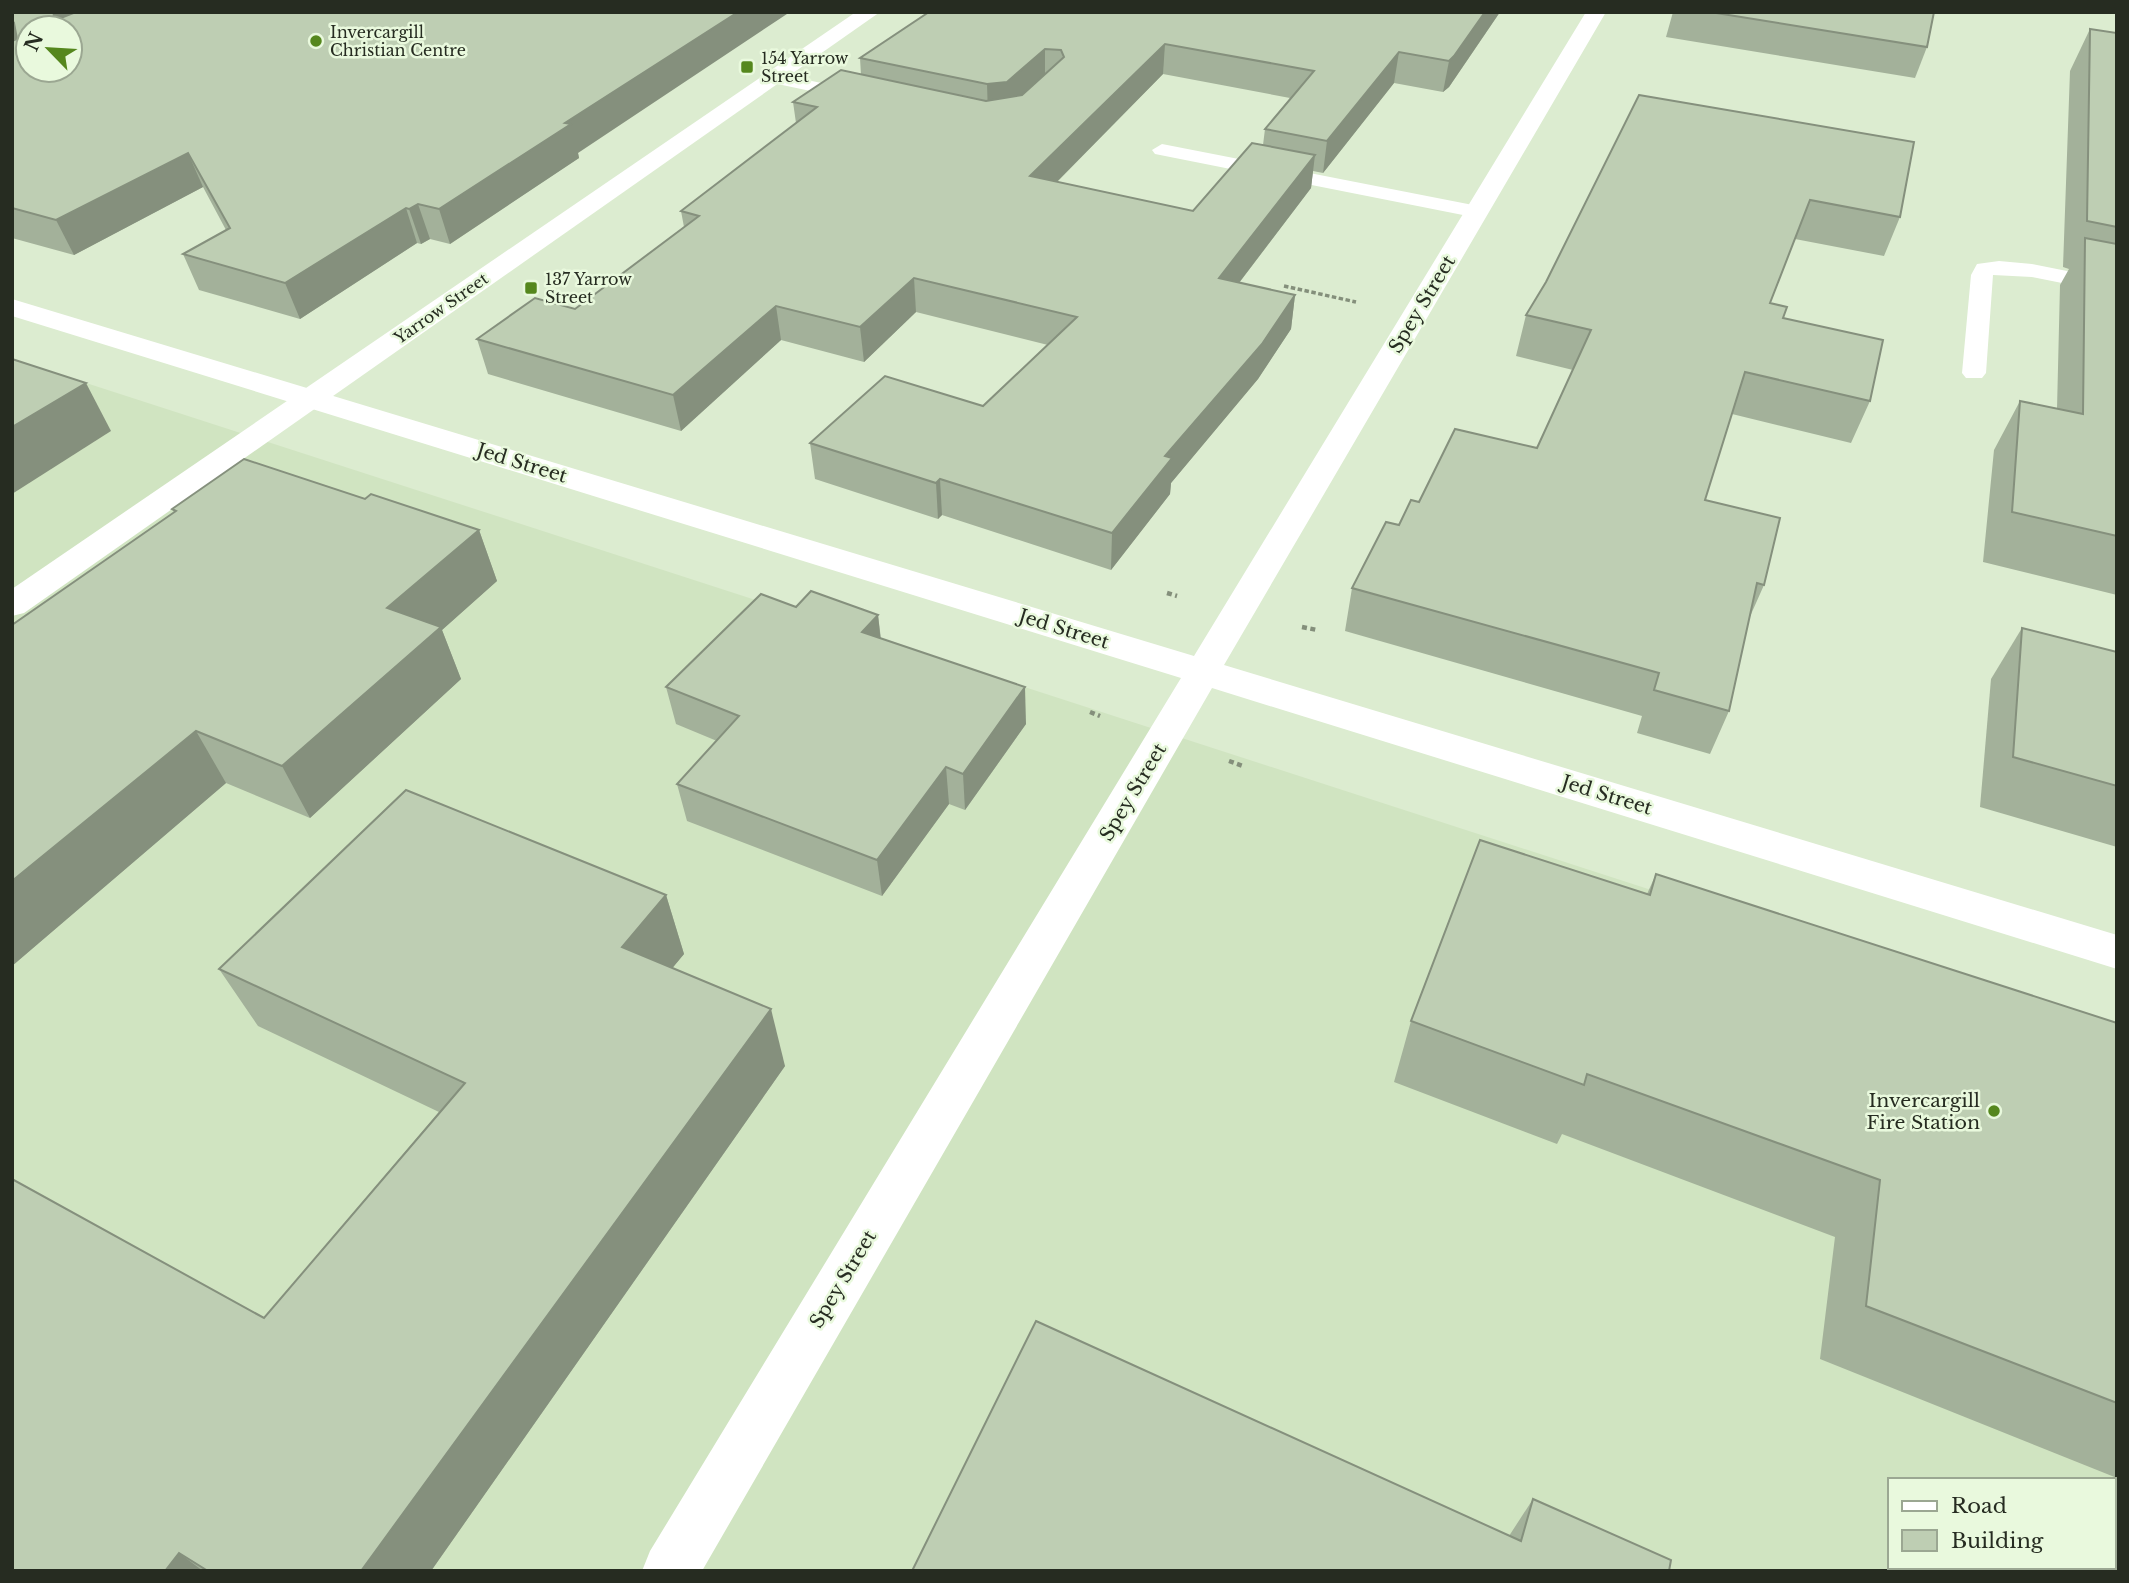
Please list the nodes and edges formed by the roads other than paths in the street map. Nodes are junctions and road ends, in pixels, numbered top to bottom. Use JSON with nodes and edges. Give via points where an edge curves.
{"nodes":[{"id":1,"x":870,"y":12,"type":"edge"},
{"id":2,"x":1596,"y":12,"type":"edge"},
{"id":3,"x":774,"y":78,"type":"junction"},
{"id":4,"x":870,"y":99,"type":"edge"},
{"id":5,"x":1162,"y":150,"type":"dead end"},
{"id":6,"x":1478,"y":212,"type":"junction"},
{"id":7,"x":2117,"y":288,"type":"edge"},
{"id":8,"x":12,"y":307,"type":"edge"},
{"id":9,"x":1974,"y":373,"type":"dead end"},
{"id":10,"x":312,"y":398,"type":"junction"},
{"id":11,"x":12,"y":605,"type":"edge"},
{"id":12,"x":1202,"y":672,"type":"junction"},
{"id":13,"x":2117,"y":952,"type":"edge"},
{"id":14,"x":670,"y":1571,"type":"edge"}],
"edges":[{"from":1,"to":3,"type":"street","name":"Yarrow Street"},
{"from":2,"to":6,"type":"street","name":"Spey Street"},
{"from":3,"to":4,"type":"lane"},
{"from":3,"to":10,"type":"street","name":"Yarrow Street"},
{"from":5,"to":6,"type":"lane"},
{"from":6,"to":12,"type":"street","name":"Spey Street"},
{"from":7,"to":9,"type":"lane","via":[[1998,266],[1985,269]]},
{"from":8,"to":10,"type":"street","name":"Jed Street"},
{"from":10,"to":11,"type":"street","name":"Yarrow Street"},
{"from":10,"to":12,"type":"street","name":"Jed Street"},
{"from":12,"to":13,"type":"street","name":"Jed Street"},
{"from":12,"to":14,"type":"street","name":"Spey Street"}]}
